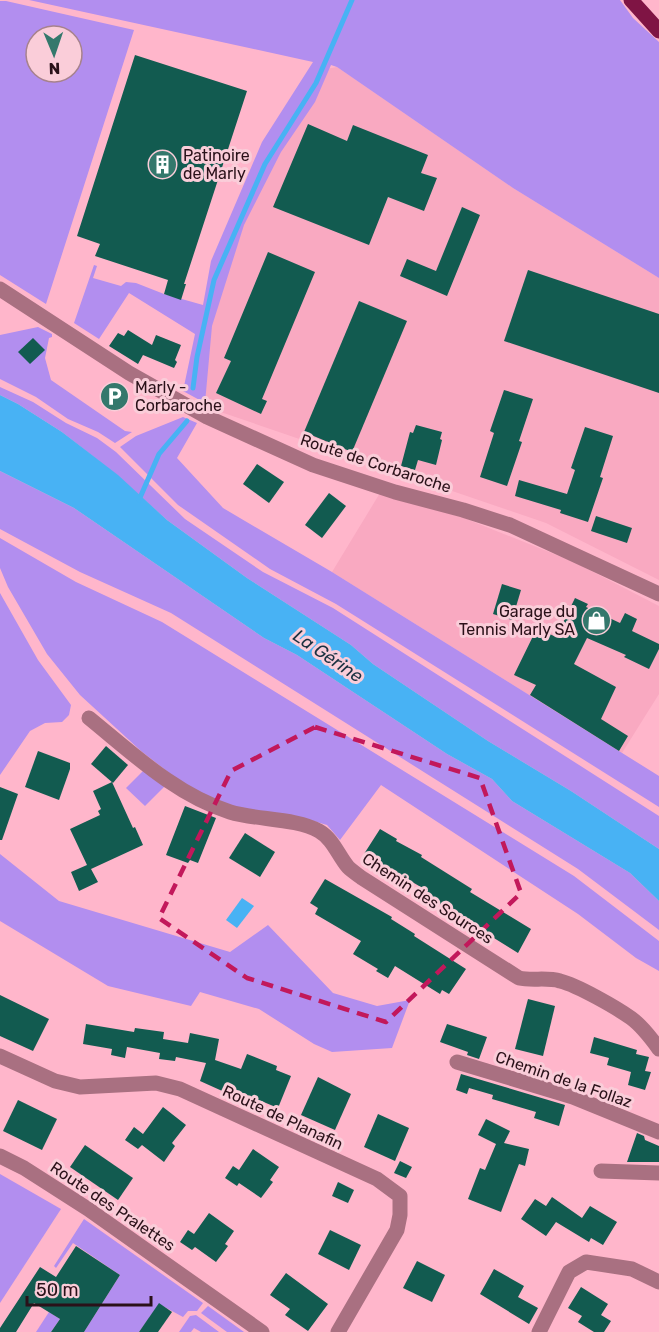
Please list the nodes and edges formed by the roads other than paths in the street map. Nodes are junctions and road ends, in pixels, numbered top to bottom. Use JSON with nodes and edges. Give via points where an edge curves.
{"nodes":[{"id":1,"x":631,"y":0,"type":"edge"},
{"id":2,"x":659,"y":31,"type":"edge"},
{"id":3,"x":0,"y":289,"type":"edge"},
{"id":4,"x":659,"y":594,"type":"edge"},
{"id":5,"x":89,"y":718,"type":"dead end"},
{"id":6,"x":659,"y":1049,"type":"edge"},
{"id":7,"x":0,"y":1056,"type":"edge"},
{"id":8,"x":457,"y":1062,"type":"dead end"},
{"id":9,"x":659,"y":1132,"type":"edge"},
{"id":10,"x":0,"y":1156,"type":"edge"},
{"id":11,"x":601,"y":1171,"type":"dead end"},
{"id":12,"x":659,"y":1173,"type":"edge"},
{"id":13,"x":659,"y":1282,"type":"edge"},
{"id":14,"x":262,"y":1332,"type":"edge"},
{"id":15,"x":338,"y":1332,"type":"edge"},
{"id":16,"x":539,"y":1332,"type":"edge"}],
"edges":[{"from":1,"to":2,"type":"main road"},
{"from":3,"to":4,"type":"street","name":"Route de Corbaroche","via":[[129,373],[207,417],[313,465],[510,525]]},
{"from":5,"to":6,"type":"street","name":"Chemin des Sources","via":[[194,798],[231,813],[321,832],[362,879],[519,978],[558,980],[575,986],[631,1018]]},
{"from":7,"to":15,"type":"street","name":"Route de Planafin","via":[[55,1081],[80,1087],[156,1083],[180,1089],[377,1179],[400,1196],[397,1230]]},
{"from":8,"to":9,"type":"street","name":"Chemin de la Follaz","via":[[573,1097]]},
{"from":10,"to":14,"type":"street","name":"Route des Pralettes","via":[[87,1209]]},
{"from":11,"to":12,"type":"street"},
{"from":13,"to":16,"type":"street","via":[[632,1269],[586,1262],[569,1272]]}]}
